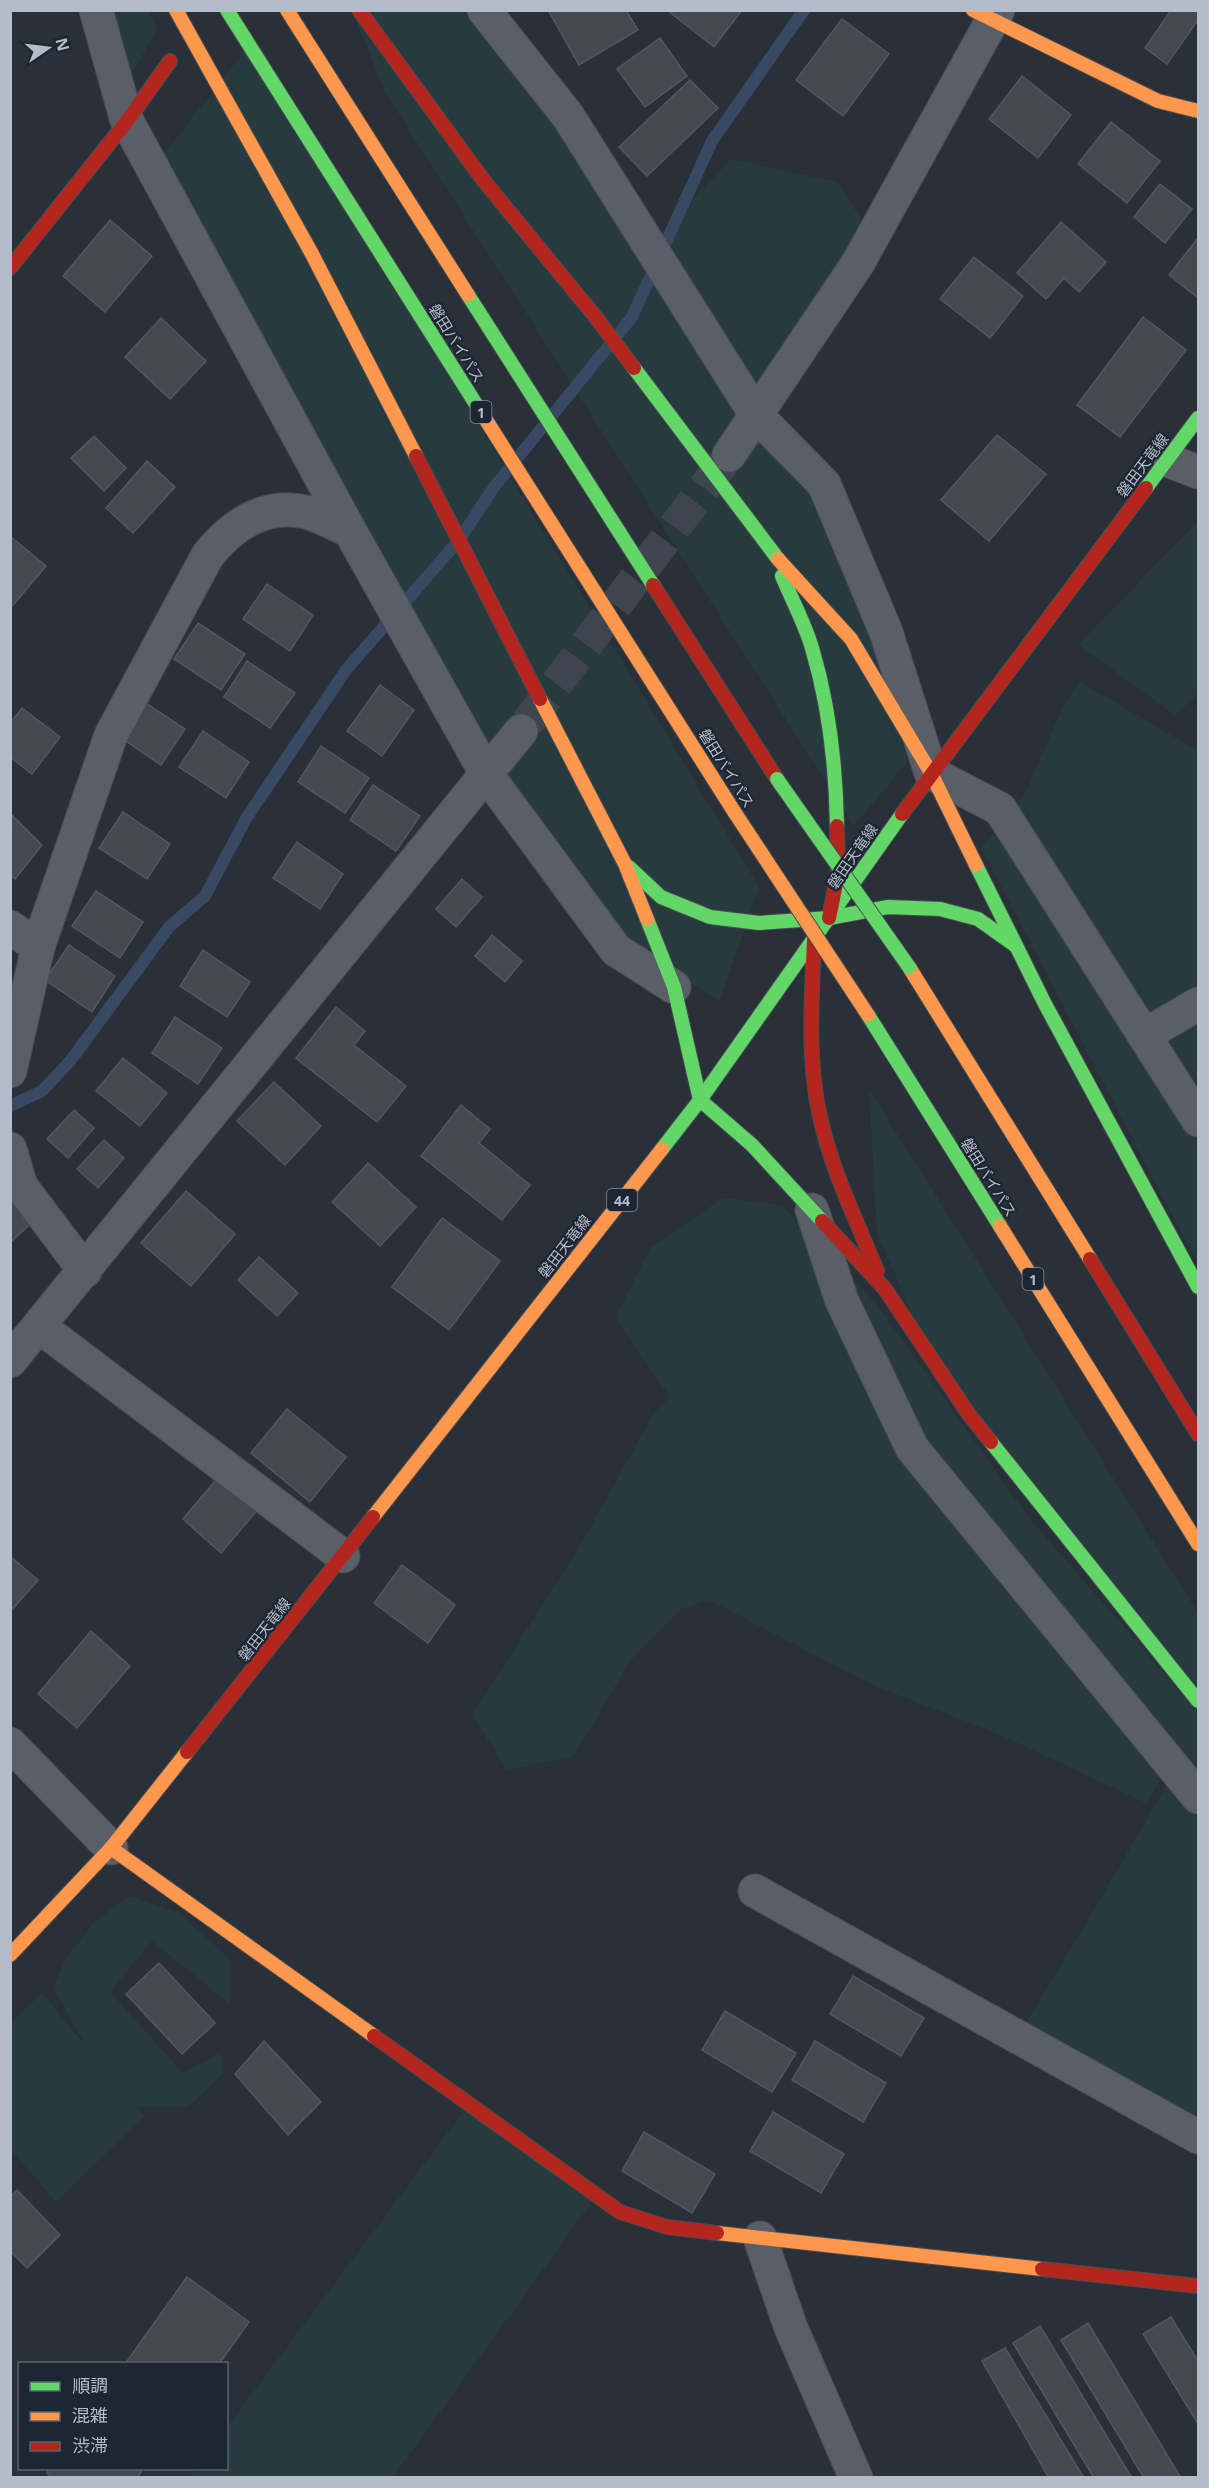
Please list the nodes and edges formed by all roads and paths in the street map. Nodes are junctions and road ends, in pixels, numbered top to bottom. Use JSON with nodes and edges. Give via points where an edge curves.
{"nodes":[{"id":1,"x":96,"y":10,"type":"edge"},
{"id":2,"x":176,"y":10,"type":"edge"},
{"id":3,"x":227,"y":10,"type":"edge"},
{"id":4,"x":287,"y":10,"type":"edge"},
{"id":5,"x":359,"y":10,"type":"edge"},
{"id":6,"x":484,"y":10,"type":"edge"},
{"id":7,"x":988,"y":14,"type":"edge"},
{"id":8,"x":170,"y":61,"type":"dead end"},
{"id":9,"x":1198,"y":111,"type":"edge"},
{"id":10,"x":127,"y":121,"type":"junction"},
{"id":11,"x":10,"y":268,"type":"edge"},
{"id":12,"x":756,"y":415,"type":"junction"},
{"id":13,"x":1198,"y":418,"type":"edge"},
{"id":14,"x":729,"y":455,"type":"tunnel mouth"},
{"id":15,"x":1167,"y":460,"type":"junction"},
{"id":16,"x":1198,"y":472,"type":"edge"},
{"id":17,"x":350,"y":531,"type":"junction"},
{"id":18,"x":772,"y":552,"type":"junction"},
{"id":19,"x":520,"y":731,"type":"tunnel mouth"},
{"id":20,"x":931,"y":773,"type":"junction"},
{"id":21,"x":487,"y":775,"type":"junction"},
{"id":22,"x":625,"y":864,"type":"junction"},
{"id":23,"x":829,"y":918,"type":"junction"},
{"id":24,"x":10,"y":927,"type":"edge"},
{"id":25,"x":814,"y":939,"type":"junction"},
{"id":26,"x":38,"y":947,"type":"junction"},
{"id":27,"x":1017,"y":947,"type":"junction"},
{"id":28,"x":674,"y":987,"type":"junction"},
{"id":29,"x":1198,"y":1004,"type":"edge"},
{"id":30,"x":1145,"y":1035,"type":"junction"},
{"id":31,"x":10,"y":1071,"type":"edge"},
{"id":32,"x":700,"y":1100,"type":"junction"},
{"id":33,"x":1198,"y":1120,"type":"edge"},
{"id":34,"x":10,"y":1149,"type":"edge"},
{"id":35,"x":812,"y":1210,"type":"junction"},
{"id":36,"x":85,"y":1271,"type":"junction"},
{"id":37,"x":1198,"y":1287,"type":"edge"},
{"id":38,"x":885,"y":1289,"type":"junction"},
{"id":39,"x":40,"y":1327,"type":"junction"},
{"id":40,"x":10,"y":1361,"type":"edge"},
{"id":41,"x":1198,"y":1434,"type":"edge"},
{"id":42,"x":1198,"y":1544,"type":"edge"},
{"id":43,"x":343,"y":1556,"type":"junction"},
{"id":44,"x":1198,"y":1701,"type":"edge"},
{"id":45,"x":10,"y":1744,"type":"edge"},
{"id":46,"x":1198,"y":1797,"type":"edge"},
{"id":47,"x":111,"y":1848,"type":"junction"},
{"id":48,"x":755,"y":1891,"type":"dead end"},
{"id":49,"x":10,"y":1954,"type":"edge"},
{"id":50,"x":1198,"y":2137,"type":"edge"},
{"id":51,"x":760,"y":2238,"type":"junction"},
{"id":52,"x":1198,"y":2286,"type":"edge"},
{"id":53,"x":856,"y":2478,"type":"edge"}],
"edges":[{"from":1,"to":10,"type":"street"},
{"from":2,"to":22,"type":"main road","via":[[312,254]]},
{"from":3,"to":42,"type":"main road","name":"磐田バイパス","number":"1","bridge":true,"via":[[735,813],[868,1015]]},
{"from":4,"to":41,"type":"main road","bridge":true,"via":[[777,779],[909,967]]},
{"from":5,"to":18,"type":"main road","via":[[484,181],[594,315]]},
{"from":6,"to":12,"type":"street","via":[[568,116]]},
{"from":7,"to":9,"type":"main road","via":[[1158,100]]},
{"from":7,"to":12,"type":"street","via":[[858,263]]},
{"from":8,"to":10,"type":"main road"},
{"from":10,"to":11,"type":"main road"},
{"from":10,"to":17,"type":"street"},
{"from":12,"to":14,"type":"street"},
{"from":12,"to":20,"type":"street","via":[[824,484],[886,632]]},
{"from":13,"to":15,"type":"main road","name":"磐田天竜線","number":"44"},
{"from":15,"to":16,"type":"street"},
{"from":15,"to":20,"type":"main road","name":"磐田天竜線","number":"44"},
{"from":17,"to":21,"type":"street"},
{"from":17,"to":26,"type":"street","via":[[306,512],[275,511],[247,518],[225,534],[208,555],[111,735]]},
{"from":18,"to":20,"type":"main road","via":[[851,639]]},
{"from":18,"to":23,"type":"main road","via":[[812,647],[824,701],[837,805],[838,874]]},
{"from":19,"to":21,"type":"street"},
{"from":20,"to":23,"type":"main road","name":"磐田天竜線","number":"44"},
{"from":20,"to":27,"type":"main road"},
{"from":20,"to":30,"type":"street","via":[[1000,809]]},
{"from":21,"to":28,"type":"street","via":[[616,950]]},
{"from":21,"to":36,"type":"street"},
{"from":22,"to":23,"type":"main road","via":[[661,897],[710,917],[759,923]]},
{"from":22,"to":28,"type":"main road"},
{"from":23,"to":25,"type":"main road","name":"磐田天竜線","number":"44"},
{"from":23,"to":27,"type":"main road","via":[[888,907],[940,909],[978,919]]},
{"from":24,"to":26,"type":"street"},
{"from":25,"to":32,"type":"main road","name":"磐田天竜線","number":"44"},
{"from":25,"to":38,"type":"main road","via":[[815,1090],[826,1138]]},
{"from":26,"to":31,"type":"street"},
{"from":27,"to":37,"type":"main road"},
{"from":28,"to":32,"type":"main road"},
{"from":29,"to":30,"type":"street"},
{"from":30,"to":33,"type":"street"},
{"from":32,"to":35,"type":"main road","via":[[752,1145]]},
{"from":32,"to":43,"type":"main road","name":"磐田天竜線","number":"44"},
{"from":34,"to":36,"type":"street","via":[[21,1186]]},
{"from":35,"to":38,"type":"main road"},
{"from":35,"to":46,"type":"street","via":[[842,1301],[912,1448]]},
{"from":36,"to":39,"type":"street"},
{"from":38,"to":44,"type":"main road","via":[[968,1413]]},
{"from":39,"to":40,"type":"street"},
{"from":39,"to":43,"type":"street"},
{"from":43,"to":47,"type":"main road","name":"磐田天竜線","number":"44"},
{"from":45,"to":47,"type":"street"},
{"from":47,"to":49,"type":"main road","name":"磐田天竜線","number":"44"},
{"from":47,"to":51,"type":"main road","via":[[620,2212],[667,2227]]},
{"from":48,"to":50,"type":"street"},
{"from":51,"to":52,"type":"main road"},
{"from":51,"to":53,"type":"street","via":[[791,2328]]}]}
